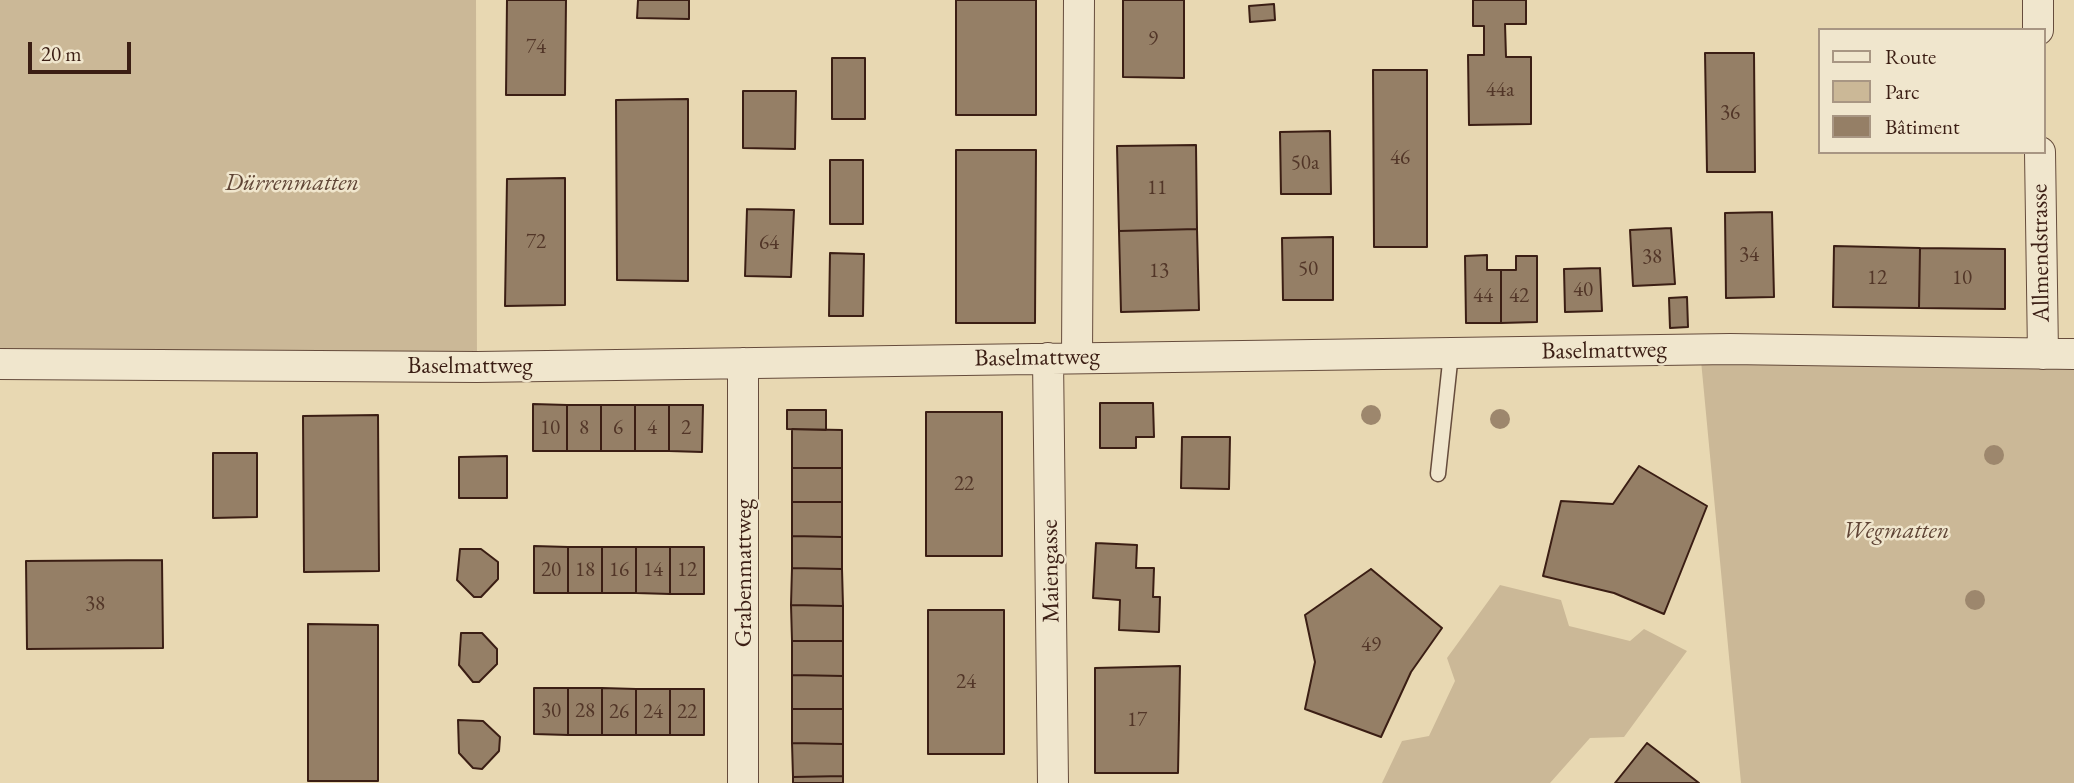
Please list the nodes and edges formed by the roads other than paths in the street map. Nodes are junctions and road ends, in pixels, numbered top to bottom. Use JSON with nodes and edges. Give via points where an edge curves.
{"nodes":[{"id":1,"x":1079,"y":0,"type":"edge"},
{"id":2,"x":2038,"y":0,"type":"edge"},
{"id":3,"x":2038,"y":28,"type":"edge"},
{"id":4,"x":2040,"y":154,"type":"edge"},
{"id":5,"x":1451,"y":353,"type":"junction"},
{"id":6,"x":2043,"y":354,"type":"junction"},
{"id":7,"x":2074,"y":354,"type":"edge"},
{"id":8,"x":1062,"y":358,"type":"junction"},
{"id":9,"x":0,"y":363,"type":"edge"},
{"id":10,"x":743,"y":363,"type":"junction"},
{"id":11,"x":1438,"y":474,"type":"dead end"},
{"id":12,"x":743,"y":783,"type":"edge"},
{"id":13,"x":1054,"y":783,"type":"edge"}],
"edges":[{"from":1,"to":8,"type":"street","name":"Maiengasse"},
{"from":2,"to":3,"type":"street"},
{"from":4,"to":6,"type":"street","name":"Allmendstrasse"},
{"from":5,"to":6,"type":"street","name":"Baselmattweg","via":[[1730,349]]},
{"from":5,"to":8,"type":"street","name":"Baselmattweg"},
{"from":5,"to":11,"type":"lane"},
{"from":6,"to":7,"type":"street","name":"Baselmattweg"},
{"from":8,"to":10,"type":"street","name":"Baselmattweg"},
{"from":8,"to":13,"type":"street","name":"Maiengasse"},
{"from":9,"to":10,"type":"street","name":"Baselmattweg","via":[[477,367]]},
{"from":10,"to":12,"type":"street","name":"Grabenmattweg"}]}
